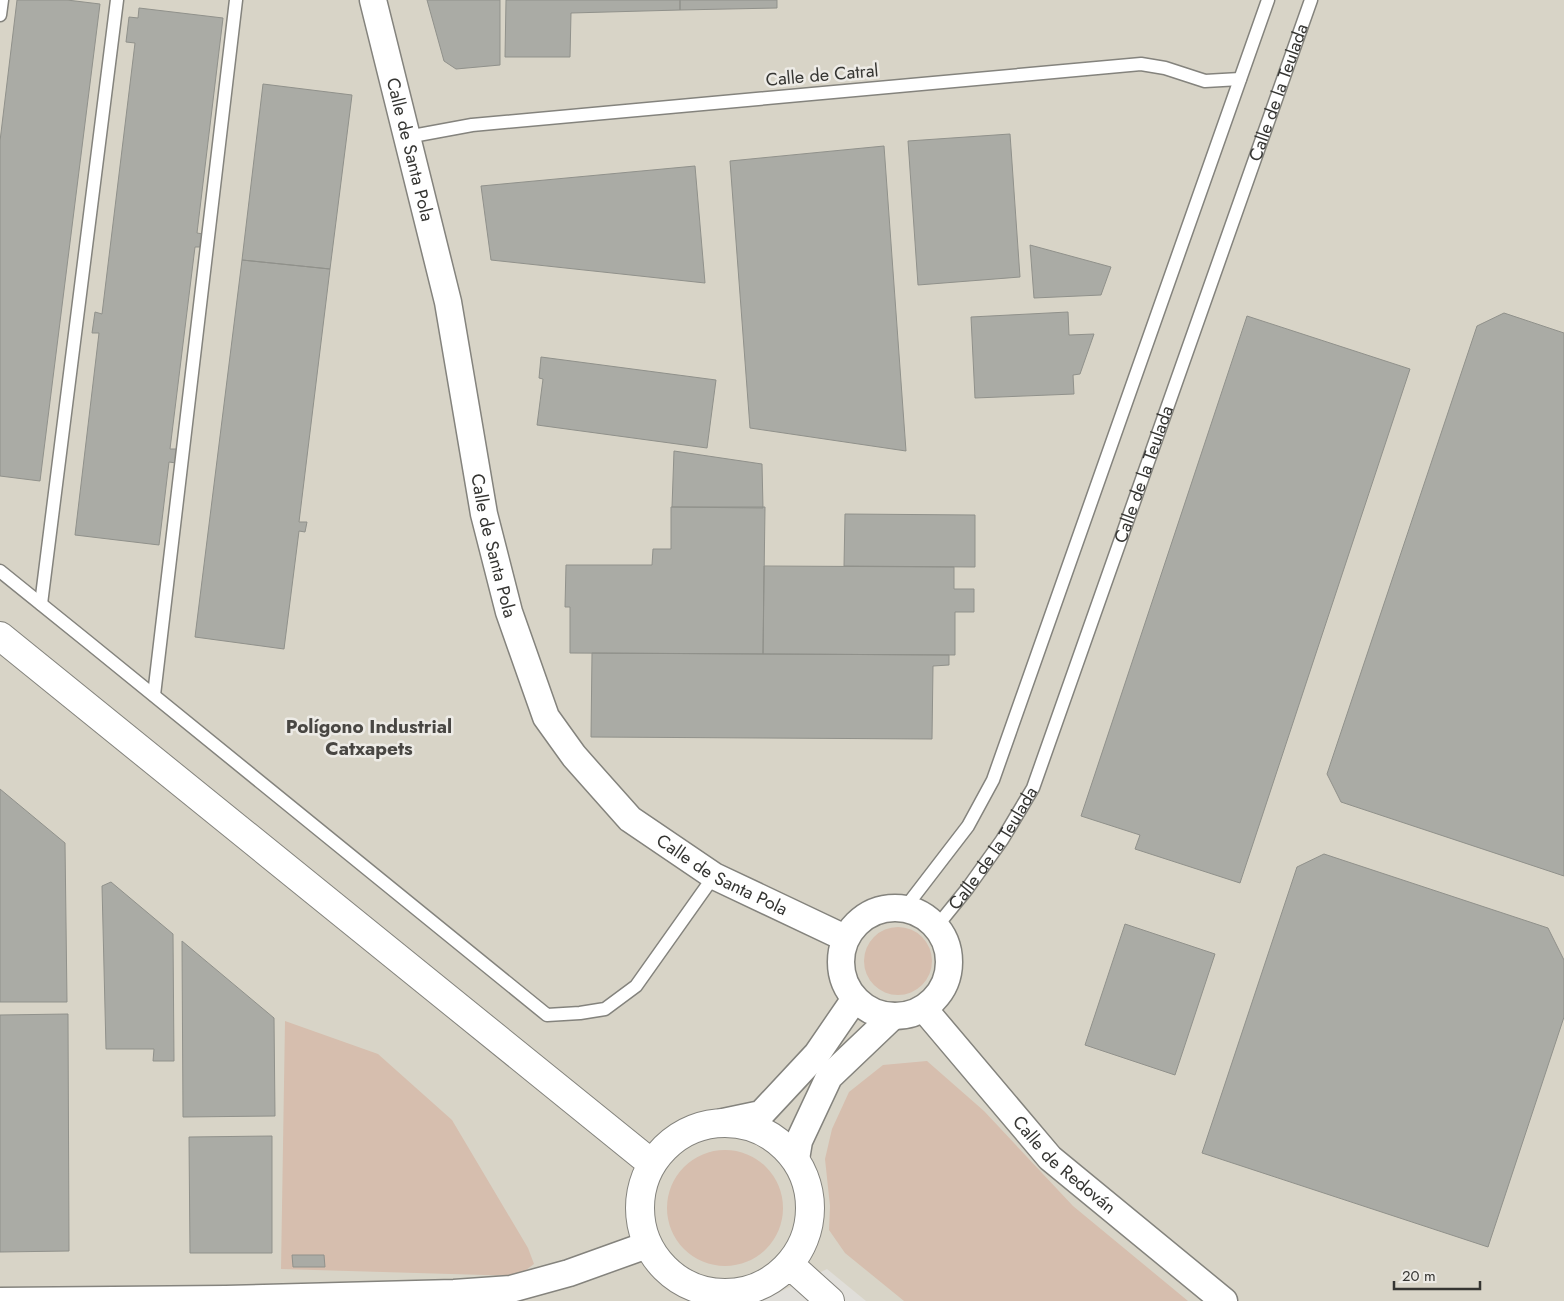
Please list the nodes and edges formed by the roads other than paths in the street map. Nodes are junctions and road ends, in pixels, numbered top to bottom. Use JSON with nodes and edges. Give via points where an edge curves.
{"nodes":[{"id":1,"x":2,"y":0,"type":"edge"},
{"id":2,"x":117,"y":0,"type":"edge"},
{"id":3,"x":236,"y":0,"type":"edge"},
{"id":4,"x":373,"y":0,"type":"edge"},
{"id":5,"x":1268,"y":0,"type":"edge"},
{"id":6,"x":1310,"y":0,"type":"edge"},
{"id":7,"x":0,"y":15,"type":"edge"},
{"id":8,"x":1240,"y":79,"type":"junction"},
{"id":9,"x":407,"y":137,"type":"junction"},
{"id":10,"x":0,"y":572,"type":"edge"},
{"id":11,"x":41,"y":604,"type":"junction"},
{"id":12,"x":0,"y":636,"type":"edge"},
{"id":13,"x":154,"y":695,"type":"junction"},
{"id":14,"x":714,"y":876,"type":"junction"},
{"id":15,"x":905,"y":908,"type":"junction"},
{"id":16,"x":937,"y":926,"type":"junction"},
{"id":17,"x":845,"y":938,"type":"junction"},
{"id":18,"x":854,"y":1000,"type":"junction"},
{"id":19,"x":924,"y":1009,"type":"junction"},
{"id":20,"x":893,"y":1016,"type":"junction"},
{"id":21,"x":723,"y":1122,"type":"junction"},
{"id":22,"x":796,"y":1159,"type":"junction"},
{"id":23,"x":651,"y":1163,"type":"junction"},
{"id":24,"x":647,"y":1245,"type":"junction"},
{"id":25,"x":789,"y":1264,"type":"junction"},
{"id":26,"x":712,"y":1297,"type":"edge"},
{"id":27,"x":0,"y":1301,"type":"edge"},
{"id":28,"x":830,"y":1301,"type":"edge"},
{"id":29,"x":1224,"y":1301,"type":"edge"}],
"edges":[{"from":1,"to":7,"type":"lane"},
{"from":2,"to":11,"type":"lane"},
{"from":3,"to":13,"type":"lane"},
{"from":4,"to":9,"type":"street","name":"Calle de Santa Pola"},
{"from":5,"to":8,"type":"lane","name":"Calle de la Teulada"},
{"from":6,"to":16,"type":"lane","name":"Calle de la Teulada","via":[[1033,788],[1002,840]]},
{"from":8,"to":9,"type":"lane","name":"Calle de Catral","via":[[1205,80],[1141,64],[472,125]]},
{"from":8,"to":15,"type":"lane","name":"Calle de la Teulada","via":[[993,780],[968,826]]},
{"from":9,"to":14,"type":"street","name":"Calle de Santa Pola","via":[[448,302],[484,514],[510,612],[546,717],[574,756],[630,819]]},
{"from":10,"to":11,"type":"lane"},
{"from":11,"to":13,"type":"lane"},
{"from":12,"to":23,"type":"street"},
{"from":13,"to":14,"type":"lane","via":[[547,1015],[605,1009],[636,986]]},
{"from":14,"to":17,"type":"street","name":"Calle de Santa Pola"},
{"from":15,"to":16,"type":"street","via":[[923,915]]},
{"from":15,"to":17,"type":"street","via":[[885,908],[867,915]]},
{"from":16,"to":19,"type":"street","via":[[946,943],[950,966],[947,981]]},
{"from":17,"to":18,"type":"street","via":[[840,957],[844,983]]},
{"from":18,"to":20,"type":"street","via":[[884,1016]]},
{"from":18,"to":21,"type":"street","via":[[817,1054],[761,1114]]},
{"from":19,"to":20,"type":"street","via":[[906,1016]]},
{"from":19,"to":29,"type":"street","name":"Calle de Redován","via":[[1050,1158]]},
{"from":20,"to":22,"type":"street","via":[[829,1078],[799,1141]]},
{"from":21,"to":22,"type":"street","via":[[751,1126],[776,1138]]},
{"from":21,"to":23,"type":"street","via":[[695,1128],[670,1142]]},
{"from":22,"to":25,"type":"street","via":[[808,1184],[811,1213],[804,1240]]},
{"from":23,"to":24,"type":"street","via":[[640,1189],[639,1218]]},
{"from":24,"to":26,"type":"street","via":[[663,1268],[686,1285]]},
{"from":24,"to":27,"type":"street","via":[[569,1273],[511,1289],[226,1299]]},
{"from":25,"to":26,"type":"street","via":[[768,1283],[741,1293]]},
{"from":25,"to":28,"type":"street"}]}
